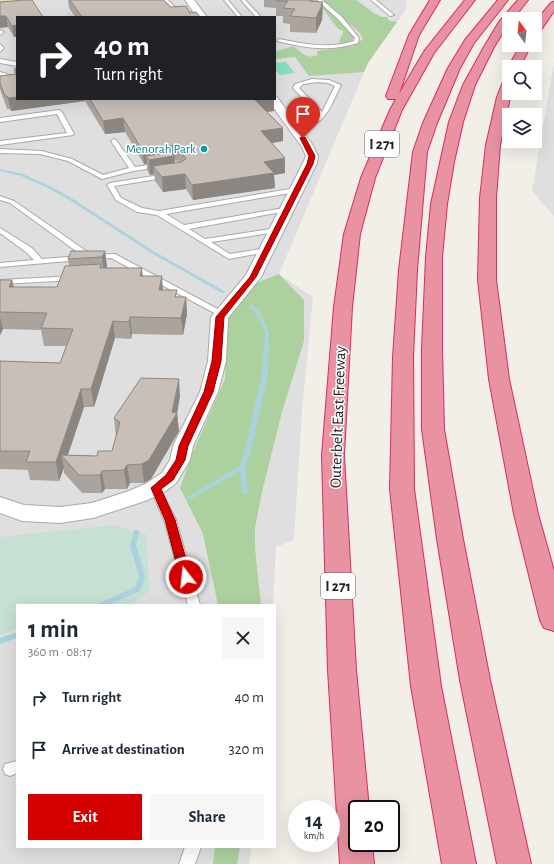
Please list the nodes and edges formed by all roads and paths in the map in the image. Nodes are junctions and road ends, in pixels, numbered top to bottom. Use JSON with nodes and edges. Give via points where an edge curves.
{"nodes":[{"id":1,"x":15,"y":0,"type":"edge"},
{"id":2,"x":166,"y":0,"type":"edge"},
{"id":3,"x":189,"y":0,"type":"edge"},
{"id":4,"x":226,"y":0,"type":"edge"},
{"id":5,"x":244,"y":0,"type":"edge"},
{"id":6,"x":319,"y":0,"type":"edge"},
{"id":7,"x":373,"y":0,"type":"edge"},
{"id":8,"x":435,"y":0,"type":"edge"},
{"id":9,"x":470,"y":0,"type":"edge"},
{"id":10,"x":503,"y":0,"type":"edge"},
{"id":11,"x":523,"y":0,"type":"edge"},
{"id":12,"x":0,"y":1,"type":"edge"},
{"id":13,"x":554,"y":5,"type":"edge"},
{"id":14,"x":200,"y":14,"type":"edge"},
{"id":15,"x":392,"y":15,"type":"dead end"},
{"id":16,"x":239,"y":16,"type":"edge"},
{"id":17,"x":258,"y":16,"type":"edge"},
{"id":18,"x":542,"y":19,"type":"edge"},
{"id":19,"x":0,"y":31,"type":"edge"},
{"id":20,"x":0,"y":34,"type":"edge"},
{"id":21,"x":277,"y":41,"type":"edge"},
{"id":22,"x":0,"y":45,"type":"edge"},
{"id":23,"x":0,"y":50,"type":"edge"},
{"id":24,"x":0,"y":61,"type":"edge"},
{"id":25,"x":16,"y":64,"type":"edge"},
{"id":26,"x":0,"y":74,"type":"edge"},
{"id":27,"x":0,"y":83,"type":"edge"},
{"id":28,"x":274,"y":100,"type":"edge"},
{"id":29,"x":502,"y":100,"type":"edge"},
{"id":30,"x":322,"y":116,"type":"junction"},
{"id":31,"x":0,"y":120,"type":"edge"},
{"id":32,"x":294,"y":126,"type":"junction"},
{"id":33,"x":114,"y":141,"type":"dead end"},
{"id":34,"x":0,"y":143,"type":"edge"},
{"id":35,"x":0,"y":151,"type":"edge"},
{"id":36,"x":133,"y":168,"type":"junction"},
{"id":37,"x":102,"y":177,"type":"junction"},
{"id":38,"x":368,"y":178,"type":"junction"},
{"id":39,"x":110,"y":185,"type":"junction"},
{"id":40,"x":296,"y":190,"type":"junction"},
{"id":41,"x":0,"y":198,"type":"edge"},
{"id":42,"x":287,"y":209,"type":"junction"},
{"id":43,"x":159,"y":213,"type":"junction"},
{"id":44,"x":182,"y":228,"type":"junction"},
{"id":45,"x":0,"y":230,"type":"edge"},
{"id":46,"x":277,"y":230,"type":"junction"},
{"id":47,"x":204,"y":241,"type":"junction"},
{"id":48,"x":266,"y":250,"type":"junction"},
{"id":49,"x":90,"y":257,"type":"junction"},
{"id":50,"x":40,"y":262,"type":"junction"},
{"id":51,"x":0,"y":266,"type":"edge"},
{"id":52,"x":136,"y":268,"type":"junction"},
{"id":53,"x":123,"y":272,"type":"edge"},
{"id":54,"x":82,"y":278,"type":"edge"},
{"id":55,"x":0,"y":282,"type":"edge"},
{"id":56,"x":222,"y":314,"type":"junction"},
{"id":57,"x":155,"y":488,"type":"junction"},
{"id":58,"x":0,"y":505,"type":"edge"},
{"id":59,"x":194,"y":604,"type":"edge"},
{"id":60,"x":554,"y":620,"type":"edge"},
{"id":61,"x":193,"y":848,"type":"edge"},
{"id":62,"x":187,"y":864,"type":"edge"},
{"id":63,"x":357,"y":864,"type":"edge"},
{"id":64,"x":459,"y":864,"type":"edge"},
{"id":65,"x":514,"y":864,"type":"edge"}],
"edges":[{"from":1,"to":12,"type":"main road"},
{"from":2,"to":14,"type":"lane","via":[[180,14]]},
{"from":3,"to":14,"type":"street"},
{"from":4,"to":16,"type":"lane"},
{"from":5,"to":17,"type":"lane"},
{"from":6,"to":21,"type":"lane","via":[[351,30],[358,38],[356,42],[343,46],[322,47]]},
{"from":7,"to":15,"type":"lane"},
{"from":8,"to":38,"type":"highway","via":[[414,35],[393,92]]},
{"from":9,"to":38,"type":"highway","name":"Outerbelt East Freeway","number":"I 271","via":[[429,52],[396,110]]},
{"from":10,"to":64,"type":"highway","via":[[469,42],[454,68],[430,123],[420,152],[408,270],[402,489],[426,686]]},
{"from":11,"to":65,"type":"highway","via":[[489,46],[469,85],[456,122],[439,204],[434,257],[432,349],[433,429],[450,539],[475,680]]},
{"from":13,"to":18,"type":"highway"},
{"from":19,"to":20,"type":"lane"},
{"from":22,"to":23,"type":"lane"},
{"from":24,"to":25,"type":"lane"},
{"from":26,"to":27,"type":"lane","via":[[11,77],[10,80]]},
{"from":28,"to":32,"type":"street"},
{"from":29,"to":60,"type":"highway","via":[[493,145],[488,198],[487,280],[500,379],[524,506]]},
{"from":30,"to":30,"type":"lane","via":[[338,85],[328,81],[297,85],[296,88]]},
{"from":30,"to":32,"type":"lane","via":[[314,123]]},
{"from":31,"to":34,"type":"lane","via":[[59,112],[71,134]]},
{"from":32,"to":40,"type":"street","via":[[312,156]]},
{"from":33,"to":36,"type":"lane"},
{"from":35,"to":37,"type":"lane","via":[[40,152],[70,160]]},
{"from":36,"to":37,"type":"lane"},
{"from":36,"to":39,"type":"lane","via":[[175,163],[182,173]]},
{"from":37,"to":39,"type":"lane"},
{"from":38,"to":63,"type":"highway","name":"Outerbelt East Freeway","number":"I 271","via":[[352,234],[343,307],[333,454],[342,670]]},
{"from":39,"to":43,"type":"lane","via":[[118,199],[140,210]]},
{"from":40,"to":42,"type":"street"},
{"from":40,"to":43,"type":"lane"},
{"from":41,"to":49,"type":"lane","via":[[12,202]]},
{"from":42,"to":44,"type":"lane"},
{"from":42,"to":46,"type":"street"},
{"from":43,"to":44,"type":"lane"},
{"from":44,"to":47,"type":"lane"},
{"from":45,"to":50,"type":"lane","via":[[29,250]]},
{"from":46,"to":47,"type":"lane"},
{"from":46,"to":48,"type":"street"},
{"from":47,"to":48,"type":"lane","via":[[229,257]]},
{"from":48,"to":56,"type":"street","via":[[253,277]]},
{"from":49,"to":50,"type":"lane"},
{"from":49,"to":52,"type":"lane","via":[[112,256]]},
{"from":50,"to":51,"type":"lane"},
{"from":52,"to":53,"type":"lane"},
{"from":52,"to":56,"type":"lane"},
{"from":54,"to":55,"type":"lane"},
{"from":56,"to":57,"type":"street","via":[[217,361],[209,392],[183,446],[180,460],[169,478]]},
{"from":57,"to":58,"type":"street","via":[[93,510],[60,515],[22,513]]},
{"from":57,"to":59,"type":"lane","via":[[170,520]]},
{"from":61,"to":62,"type":"lane"}]}
